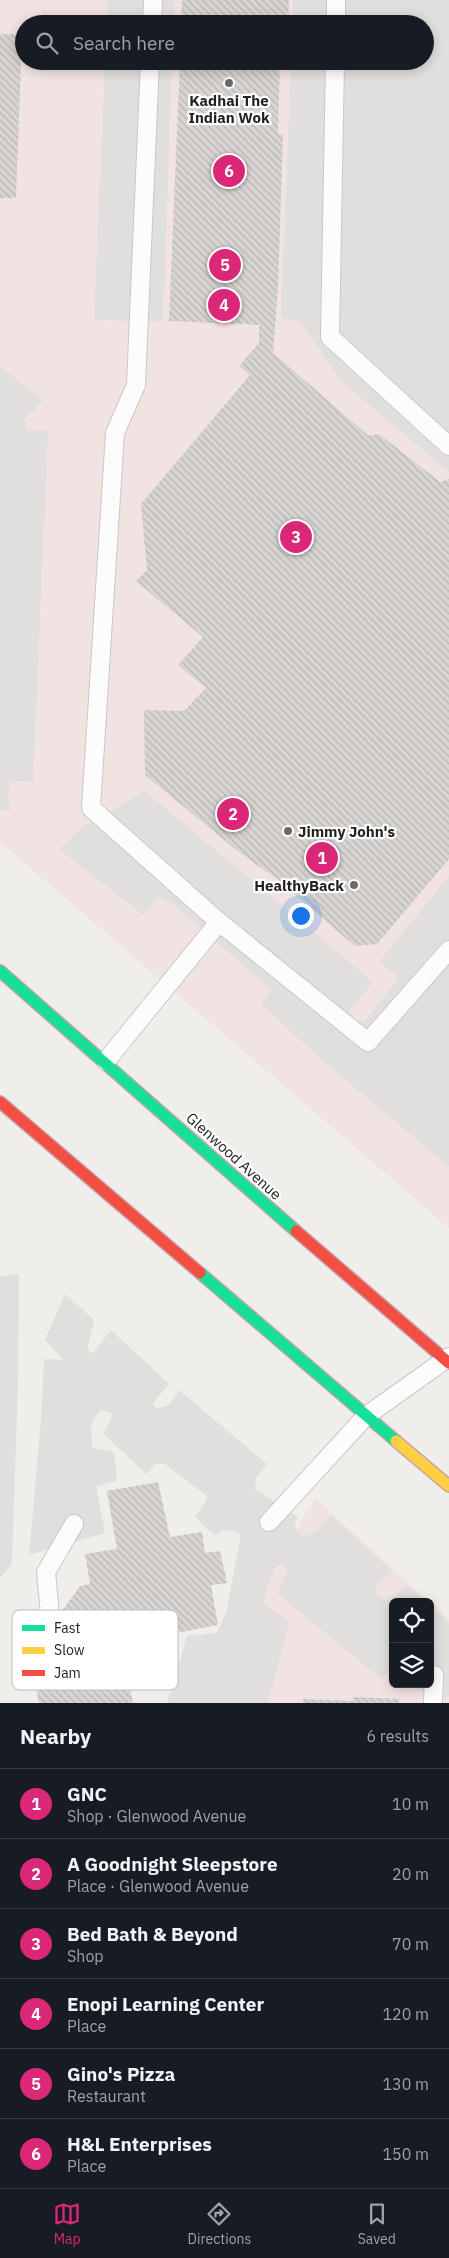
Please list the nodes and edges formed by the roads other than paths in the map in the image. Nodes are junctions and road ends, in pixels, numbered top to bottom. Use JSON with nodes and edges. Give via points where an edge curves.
{"nodes":[{"id":1,"x":153,"y":0,"type":"edge"},
{"id":2,"x":336,"y":0,"type":"edge"},
{"id":3,"x":152,"y":15,"type":"edge"},
{"id":4,"x":336,"y":15,"type":"edge"},
{"id":5,"x":150,"y":70,"type":"edge"},
{"id":6,"x":335,"y":70,"type":"edge"},
{"id":7,"x":449,"y":446,"type":"edge"},
{"id":8,"x":219,"y":922,"type":"junction"},
{"id":9,"x":449,"y":950,"type":"edge"},
{"id":10,"x":0,"y":971,"type":"edge"},
{"id":11,"x":106,"y":1061,"type":"junction"},
{"id":12,"x":0,"y":1102,"type":"edge"},
{"id":13,"x":448,"y":1356,"type":"edge"},
{"id":14,"x":366,"y":1416,"type":"junction"},
{"id":15,"x":449,"y":1486,"type":"edge"},
{"id":16,"x":269,"y":1522,"type":"dead end"},
{"id":17,"x":74,"y":1524,"type":"dead end"},
{"id":18,"x":50,"y":1610,"type":"edge"},
{"id":19,"x":434,"y":1688,"type":"edge"},
{"id":20,"x":433,"y":1703,"type":"edge"}],
"edges":[{"from":1,"to":3,"type":"lane"},
{"from":2,"to":4,"type":"lane"},
{"from":5,"to":8,"type":"lane","via":[[136,385],[115,433],[91,808]]},
{"from":6,"to":7,"type":"lane","via":[[330,337]]},
{"from":8,"to":9,"type":"lane","via":[[368,1042]]},
{"from":8,"to":11,"type":"lane"},
{"from":10,"to":11,"type":"highway","name":"Glenwood Avenue"},
{"from":11,"to":13,"type":"highway","name":"Glenwood Avenue","via":[[384,1309]]},
{"from":12,"to":14,"type":"highway"},
{"from":13,"to":14,"type":"lane"},
{"from":14,"to":15,"type":"highway"},
{"from":14,"to":16,"type":"lane"},
{"from":17,"to":18,"type":"lane","via":[[46,1572]]},
{"from":19,"to":20,"type":"lane"}]}
